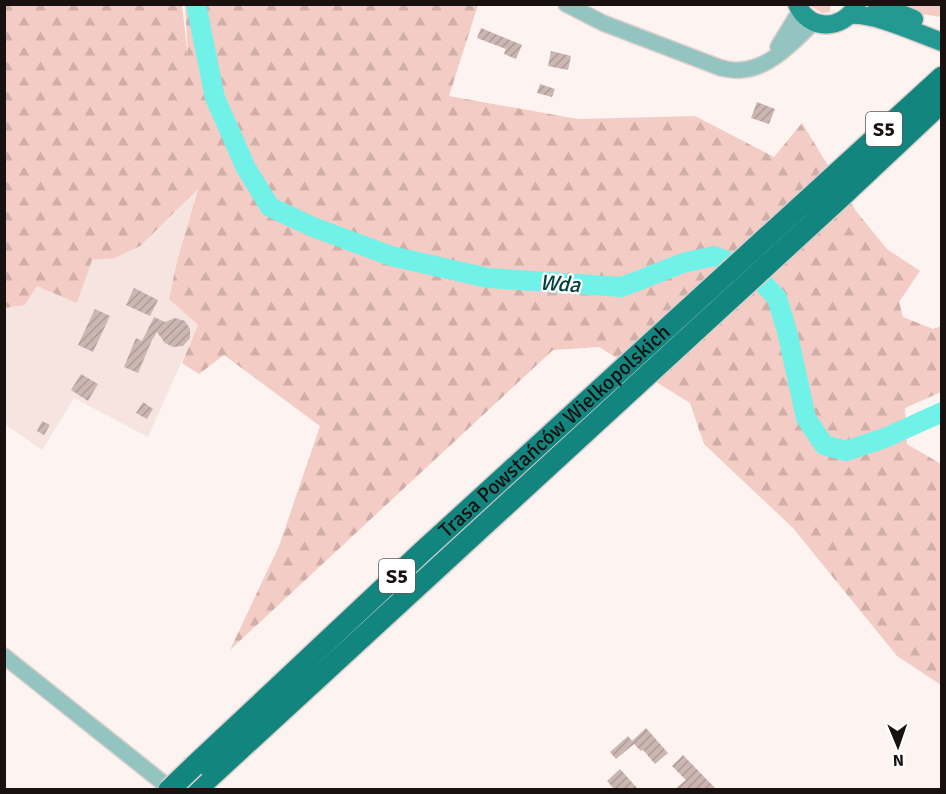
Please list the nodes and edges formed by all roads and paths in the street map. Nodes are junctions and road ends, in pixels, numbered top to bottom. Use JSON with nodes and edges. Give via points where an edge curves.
{"nodes":[{"id":1,"x":566,"y":4,"type":"edge"},
{"id":2,"x":877,"y":4,"type":"edge"},
{"id":3,"x":853,"y":10,"type":"edge"},
{"id":4,"x":804,"y":13,"type":"edge"},
{"id":5,"x":936,"y":33,"type":"edge"},
{"id":6,"x":942,"y":76,"type":"edge"},
{"id":7,"x":942,"y":102,"type":"edge"},
{"id":8,"x":833,"y":190,"type":"junction"},
{"id":9,"x":4,"y":656,"type":"edge"},
{"id":10,"x":199,"y":778,"type":"edge"},
{"id":11,"x":170,"y":789,"type":"edge"}],
"edges":[{"from":1,"to":4,"type":"street","via":[[721,68],[740,70],[768,62]]},
{"from":2,"to":5,"type":"main road"},
{"from":3,"to":4,"type":"main road","via":[[836,24],[825,25]]},
{"from":3,"to":5,"type":"main road"},
{"from":6,"to":8,"type":"highway","name":"Trasa Powstańców Wielkopolskich","number":"S5"},
{"from":7,"to":8,"type":"highway","name":"Trasa Powstańców Wielkopolskich","number":"S5"},
{"from":8,"to":10,"type":"highway","name":"Trasa Powstańców Wielkopolskich","number":"S5","via":[[608,396],[423,551]]},
{"from":9,"to":11,"type":"street"},
{"from":10,"to":11,"type":"highway","name":"Trasa Powstańców Wielkopolskich","number":"S5","bridge":true}]}
